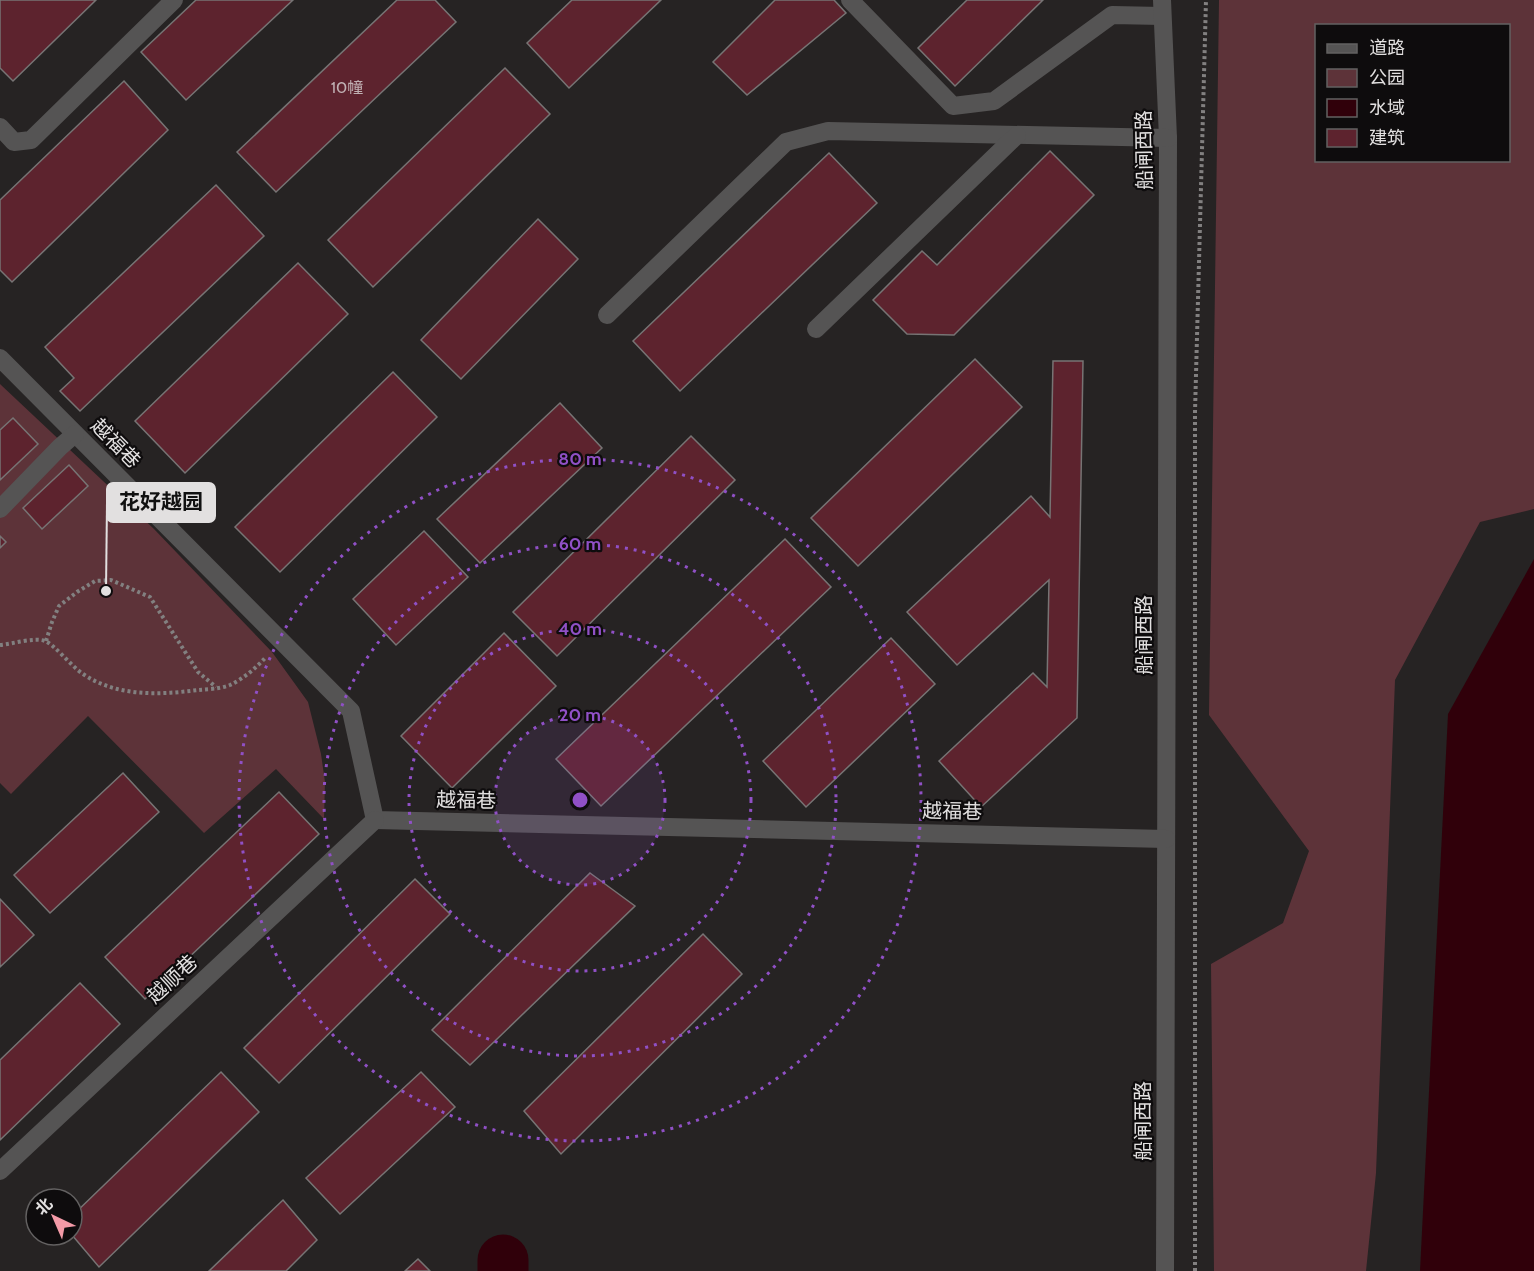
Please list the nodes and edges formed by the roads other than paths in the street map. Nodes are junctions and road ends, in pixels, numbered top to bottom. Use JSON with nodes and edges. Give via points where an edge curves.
{"nodes":[{"id":1,"x":174,"y":0,"type":"edge"},
{"id":2,"x":850,"y":0,"type":"edge"},
{"id":3,"x":1162,"y":8,"type":"edge"},
{"id":4,"x":0,"y":127,"type":"edge"},
{"id":5,"x":1017,"y":135,"type":"junction"},
{"id":6,"x":1168,"y":138,"type":"junction"},
{"id":7,"x":607,"y":315,"type":"dead end"},
{"id":8,"x":816,"y":329,"type":"dead end"},
{"id":9,"x":0,"y":358,"type":"edge"},
{"id":10,"x":75,"y":434,"type":"junction"},
{"id":11,"x":0,"y":509,"type":"edge"},
{"id":12,"x":375,"y":820,"type":"junction"},
{"id":13,"x":1166,"y":839,"type":"junction"},
{"id":14,"x":0,"y":1171,"type":"edge"},
{"id":15,"x":1165,"y":1271,"type":"edge"}],
"edges":[{"from":1,"to":4,"type":"street","via":[[31,140],[14,142]]},
{"from":2,"to":3,"type":"street","via":[[953,106],[994,101],[1112,15]]},
{"from":3,"to":6,"type":"street","name":"船闸西路"},
{"from":5,"to":6,"type":"street"},
{"from":5,"to":7,"type":"street","via":[[828,131],[786,142]]},
{"from":5,"to":8,"type":"street"},
{"from":6,"to":13,"type":"street","name":"船闸西路"},
{"from":9,"to":10,"type":"street","name":"越福巷"},
{"from":10,"to":11,"type":"street"},
{"from":10,"to":12,"type":"street","name":"越福巷","via":[[351,711]]},
{"from":12,"to":13,"type":"street","name":"越福巷"},
{"from":12,"to":14,"type":"street","name":"越顺巷"},
{"from":13,"to":15,"type":"street","name":"船闸西路"}]}
